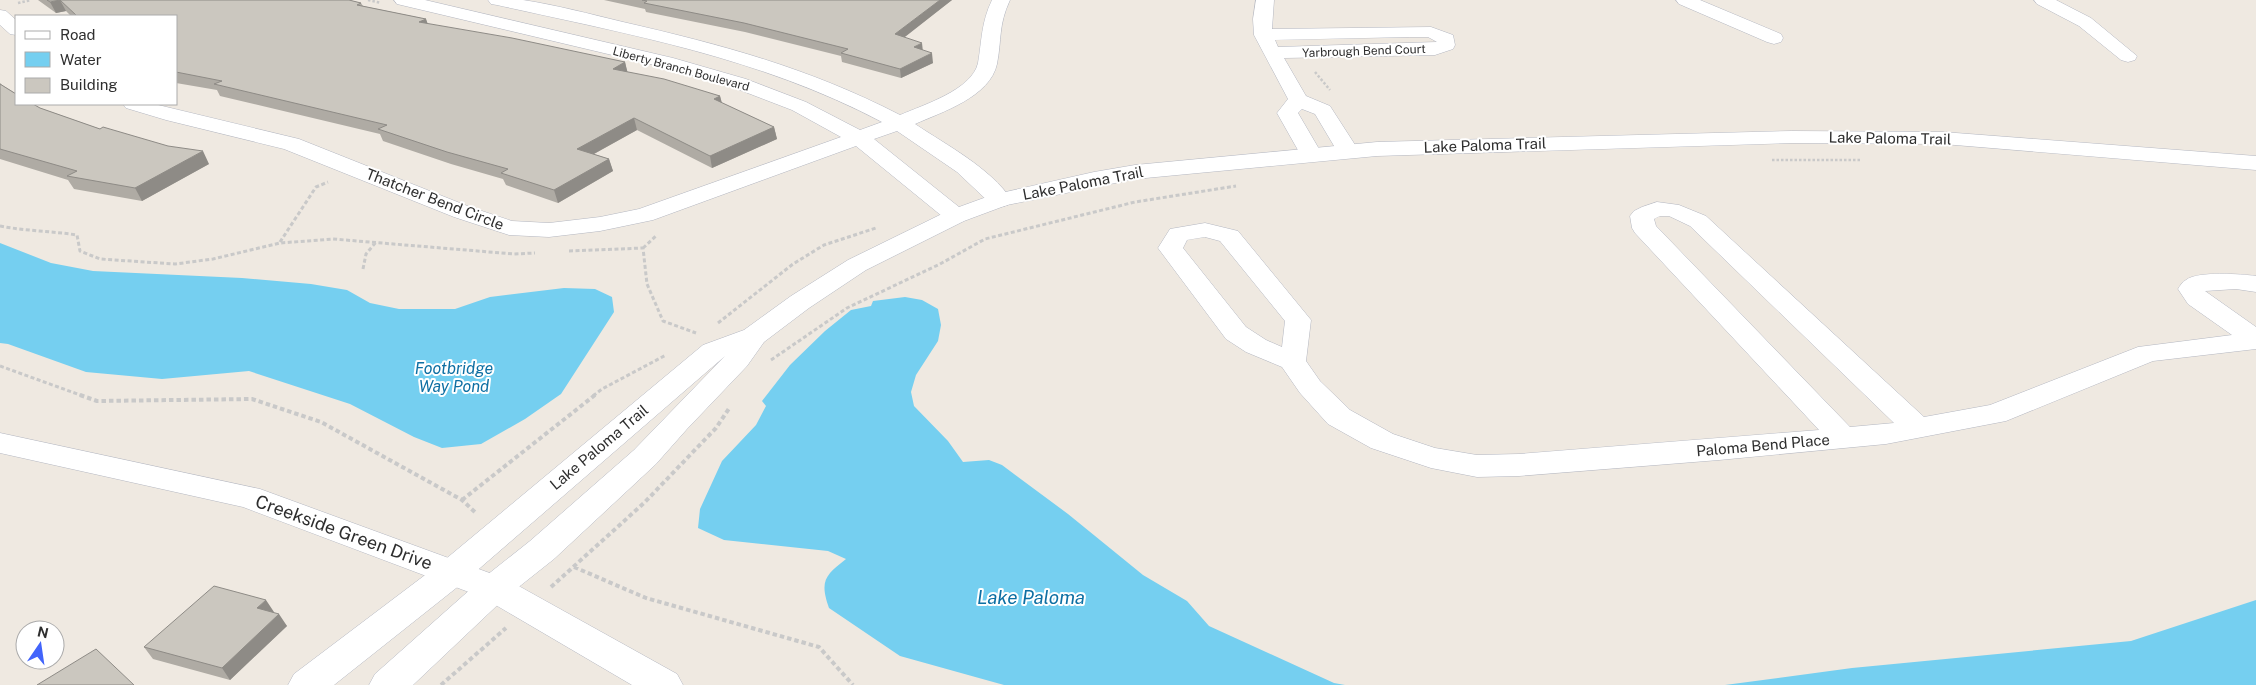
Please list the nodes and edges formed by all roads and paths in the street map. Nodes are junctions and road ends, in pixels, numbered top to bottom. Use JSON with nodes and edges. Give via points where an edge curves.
{"nodes":[{"id":1,"x":10,"y":0,"type":"edge"},
{"id":2,"x":403,"y":0,"type":"edge"},
{"id":3,"x":497,"y":0,"type":"edge"},
{"id":4,"x":1001,"y":0,"type":"edge"},
{"id":5,"x":1265,"y":0,"type":"edge"},
{"id":6,"x":1684,"y":0,"type":"edge"},
{"id":7,"x":2043,"y":0,"type":"edge"},
{"id":8,"x":0,"y":3,"type":"edge"},
{"id":9,"x":0,"y":15,"type":"edge"},
{"id":10,"x":584,"y":20,"type":"junction"},
{"id":11,"x":15,"y":29,"type":"edge"},
{"id":12,"x":550,"y":35,"type":"junction"},
{"id":13,"x":1264,"y":35,"type":"junction"},
{"id":14,"x":1774,"y":38,"type":"dead end"},
{"id":15,"x":1271,"y":54,"type":"junction"},
{"id":16,"x":2128,"y":56,"type":"dead end"},
{"id":17,"x":1298,"y":100,"type":"junction"},
{"id":18,"x":135,"y":105,"type":"edge"},
{"id":19,"x":890,"y":127,"type":"junction"},
{"id":20,"x":859,"y":138,"type":"junction"},
{"id":21,"x":1348,"y":151,"type":"junction"},
{"id":22,"x":1311,"y":154,"type":"junction"},
{"id":23,"x":1770,"y":160,"type":"dead end"},
{"id":24,"x":1866,"y":160,"type":"dead end"},
{"id":25,"x":2256,"y":163,"type":"edge"},
{"id":26,"x":354,"y":169,"type":"junction"},
{"id":27,"x":1239,"y":186,"type":"dead end"},
{"id":28,"x":1000,"y":200,"type":"junction"},
{"id":29,"x":956,"y":216,"type":"junction"},
{"id":30,"x":0,"y":226,"type":"edge"},
{"id":31,"x":377,"y":241,"type":"junction"},
{"id":32,"x":280,"y":243,"type":"junction"},
{"id":33,"x":563,"y":252,"type":"dead end"},
{"id":34,"x":544,"y":253,"type":"dead end"},
{"id":35,"x":363,"y":269,"type":"dead end"},
{"id":36,"x":2256,"y":284,"type":"edge"},
{"id":37,"x":694,"y":340,"type":"dead end"},
{"id":38,"x":2256,"y":341,"type":"edge"},
{"id":39,"x":762,"y":348,"type":"junction"},
{"id":40,"x":669,"y":353,"type":"dead end"},
{"id":41,"x":1292,"y":361,"type":"junction"},
{"id":42,"x":0,"y":366,"type":"edge"},
{"id":43,"x":732,"y":404,"type":"dead end"},
{"id":44,"x":1918,"y":428,"type":"junction"},
{"id":45,"x":1843,"y":438,"type":"junction"},
{"id":46,"x":0,"y":443,"type":"edge"},
{"id":47,"x":462,"y":500,"type":"junction"},
{"id":48,"x":499,"y":532,"type":"junction"},
{"id":49,"x":542,"y":550,"type":"junction"},
{"id":50,"x":574,"y":566,"type":"junction"},
{"id":51,"x":453,"y":572,"type":"junction"},
{"id":52,"x":494,"y":588,"type":"junction"},
{"id":53,"x":307,"y":685,"type":"edge"},
{"id":54,"x":388,"y":685,"type":"edge"},
{"id":55,"x":664,"y":685,"type":"edge"},
{"id":56,"x":853,"y":685,"type":"edge"}],
"edges":[{"from":1,"to":8,"type":"street"},
{"from":2,"to":12,"type":"street","name":"Liberty Branch Boulevard"},
{"from":3,"to":10,"type":"street","name":"Liberty Branch Boulevard"},
{"from":4,"to":19,"type":"street","name":"Thatcher Bend Circle","via":[[994,15],[987,64],[981,80],[958,98]]},
{"from":5,"to":13,"type":"street"},
{"from":6,"to":14,"type":"street"},
{"from":7,"to":16,"type":"street","via":[[2085,22]]},
{"from":9,"to":11,"type":"street"},
{"from":10,"to":12,"type":"street"},
{"from":10,"to":19,"type":"street","name":"Liberty Branch Boulevard","via":[[705,47],[776,67],[835,91]]},
{"from":12,"to":20,"type":"street","name":"Liberty Branch Boulevard","via":[[739,83],[799,106]]},
{"from":13,"to":15,"type":"street"},
{"from":13,"to":15,"type":"street","name":"Yarbrough Bend Court","via":[[1431,32],[1446,39],[1446,45],[1435,49]]},
{"from":15,"to":17,"type":"street"},
{"from":17,"to":21,"type":"street","via":[[1322,110]]},
{"from":17,"to":22,"type":"street","via":[[1287,113]]},
{"from":18,"to":26,"type":"street","name":"Thatcher Bend Circle","via":[[291,144]]},
{"from":19,"to":20,"type":"street","name":"Thatcher Bend Circle"},
{"from":19,"to":28,"type":"street","name":"Liberty Branch Boulevard","via":[[940,149],[990,187]]},
{"from":20,"to":26,"type":"street","name":"Thatcher Bend Circle","via":[[645,215],[549,230],[509,228]]},
{"from":20,"to":29,"type":"street","name":"Liberty Branch Boulevard"},
{"from":21,"to":22,"type":"street","name":"Lake Paloma Trail"},
{"from":21,"to":25,"type":"street","name":"Lake Paloma Trail","via":[[1539,143],[1873,136],[2052,145]]},
{"from":22,"to":28,"type":"street","name":"Lake Paloma Trail","via":[[1135,172]]},
{"from":23,"to":24,"type":"path"},
{"from":26,"to":32,"type":"path","via":[[316,187]]},
{"from":27,"to":39,"type":"path","via":[[1135,202],[985,239],[940,264]]},
{"from":28,"to":29,"type":"street","name":"Lake Paloma Trail"},
{"from":29,"to":39,"type":"street","name":"Lake Paloma Trail","via":[[857,265],[800,302]]},
{"from":30,"to":32,"type":"path","via":[[77,235],[80,251],[100,258],[135,263],[175,264],[213,259]]},
{"from":31,"to":32,"type":"path","via":[[333,239]]},
{"from":31,"to":34,"type":"path","via":[[514,254]]},
{"from":31,"to":35,"type":"path","via":[[367,251]]},
{"from":33,"to":37,"type":"path","via":[[643,248],[647,284],[663,321],[702,336]]},
{"from":36,"to":38,"type":"street","name":"Paloma Bend Place","via":[[2236,281],[2196,284],[2191,289],[2197,298]]},
{"from":38,"to":44,"type":"street","name":"Paloma Bend Place","via":[[2148,353],[1996,414]]},
{"from":39,"to":48,"type":"street","name":"Lake Paloma Trail","via":[[713,351]]},
{"from":39,"to":49,"type":"street","name":"Lake Paloma Trail","via":[[738,360],[645,457]]},
{"from":40,"to":47,"type":"path","via":[[602,389]]},
{"from":41,"to":41,"type":"street","via":[[1298,320],[1229,236],[1206,230],[1179,234],[1170,248],[1236,333],[1256,346]]},
{"from":41,"to":45,"type":"street","name":"Paloma Bend Place","via":[[1310,387],[1339,417],[1382,441],[1431,458],[1477,466],[1719,450]]},
{"from":42,"to":47,"type":"path","via":[[97,401],[252,399],[321,422]]},
{"from":43,"to":50,"type":"path","via":[[716,428],[664,482]]},
{"from":44,"to":45,"type":"street","name":"Paloma Bend Place"},
{"from":44,"to":45,"type":"street","via":[[1698,221],[1672,209],[1653,209],[1642,216],[1644,228]]},
{"from":46,"to":51,"type":"street","name":"Creekside Green Drive","via":[[249,497]]},
{"from":47,"to":48,"type":"path"},
{"from":48,"to":51,"type":"street","name":"Lake Paloma Trail"},
{"from":49,"to":50,"type":"path"},
{"from":49,"to":52,"type":"street","name":"Lake Paloma Trail"},
{"from":50,"to":56,"type":"path","via":[[646,598],[819,647]]},
{"from":51,"to":52,"type":"street","name":"Creekside Green Drive"},
{"from":51,"to":53,"type":"street","name":"Lake Paloma Trail"},
{"from":52,"to":54,"type":"street","name":"Lake Paloma Trail"},
{"from":52,"to":55,"type":"street","name":"Creekside Green Drive"}]}
